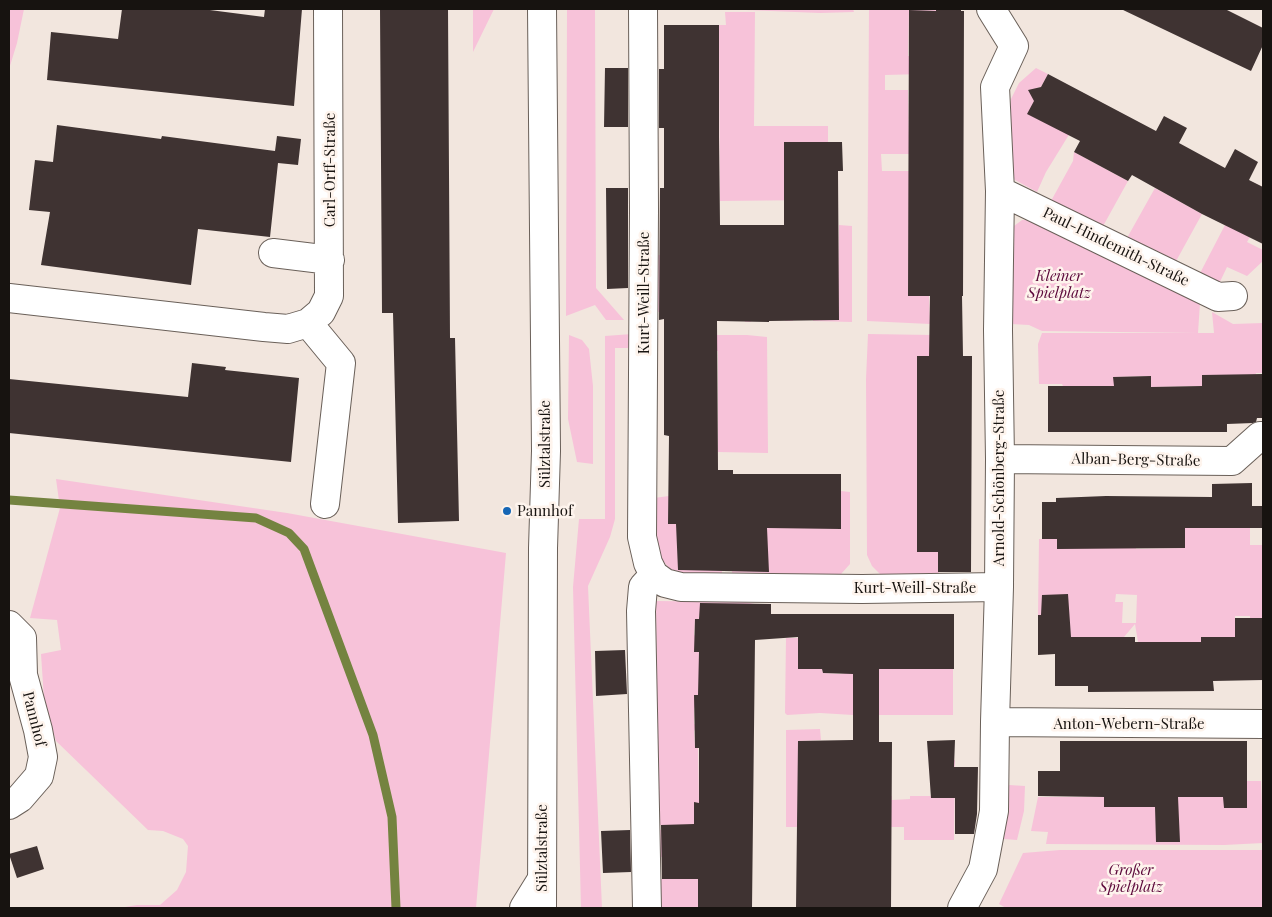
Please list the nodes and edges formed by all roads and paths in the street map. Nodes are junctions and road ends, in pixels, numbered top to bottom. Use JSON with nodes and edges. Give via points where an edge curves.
{"nodes":[{"id":1,"x":328,"y":9,"type":"edge"},
{"id":2,"x":542,"y":9,"type":"edge"},
{"id":3,"x":643,"y":9,"type":"edge"},
{"id":4,"x":991,"y":9,"type":"edge"},
{"id":5,"x":1000,"y":191,"type":"junction"},
{"id":6,"x":272,"y":253,"type":"dead end"},
{"id":7,"x":330,"y":260,"type":"junction"},
{"id":8,"x":1233,"y":296,"type":"dead end"},
{"id":9,"x":9,"y":298,"type":"edge"},
{"id":10,"x":308,"y":323,"type":"junction"},
{"id":11,"x":1263,"y":436,"type":"edge"},
{"id":12,"x":1000,"y":459,"type":"junction"},
{"id":13,"x":325,"y":504,"type":"dead end"},
{"id":14,"x":651,"y":569,"type":"junction"},
{"id":15,"x":998,"y":587,"type":"junction"},
{"id":16,"x":9,"y":625,"type":"edge"},
{"id":17,"x":995,"y":722,"type":"junction"},
{"id":18,"x":1263,"y":724,"type":"edge"},
{"id":19,"x":9,"y":805,"type":"edge"},
{"id":20,"x":542,"y":879,"type":"junction"},
{"id":21,"x":965,"y":907,"type":"edge"},
{"id":22,"x":524,"y":908,"type":"edge"},
{"id":23,"x":542,"y":908,"type":"edge"},
{"id":24,"x":647,"y":908,"type":"edge"}],
"edges":[{"from":1,"to":7,"type":"street","name":"Carl-Orff-Straße"},
{"from":2,"to":20,"type":"street","name":"Sülztalstraße","via":[[546,450]]},
{"from":3,"to":14,"type":"street","name":"Kurt-Weill-Straße","via":[[642,537]]},
{"from":4,"to":5,"type":"street","name":"Arnold-Schönberg-Straße","via":[[1014,46],[995,87]]},
{"from":5,"to":8,"type":"street","name":"Paul-Hindemith-Straße","via":[[1218,297]]},
{"from":5,"to":12,"type":"street","name":"Arnold-Schönberg-Straße"},
{"from":6,"to":7,"type":"street"},
{"from":7,"to":10,"type":"street","name":"Carl-Orff-Straße","via":[[329,296],[321,312]]},
{"from":9,"to":10,"type":"street","via":[[264,328],[288,329]]},
{"from":10,"to":13,"type":"street","via":[[341,363]]},
{"from":11,"to":12,"type":"street","name":"Alban-Berg-Straße","via":[[1232,461]]},
{"from":12,"to":15,"type":"street","name":"Arnold-Schönberg-Straße"},
{"from":14,"to":15,"type":"street","name":"Kurt-Weill-Straße","via":[[665,583],[681,587]]},
{"from":14,"to":24,"type":"street","via":[[643,587],[641,611]]},
{"from":15,"to":17,"type":"street","name":"Arnold-Schönberg-Straße"},
{"from":16,"to":19,"type":"street","name":"Pannhof","via":[[22,638],[23,675],[43,757],[39,776],[20,798]]},
{"from":17,"to":18,"type":"street","name":"Anton-Webern-Straße"},
{"from":17,"to":21,"type":"street","name":"Arnold-Schönberg-Straße","via":[[993,820],[983,869]]},
{"from":20,"to":22,"type":"street"},
{"from":20,"to":23,"type":"street","name":"Sülztalstraße"}]}
